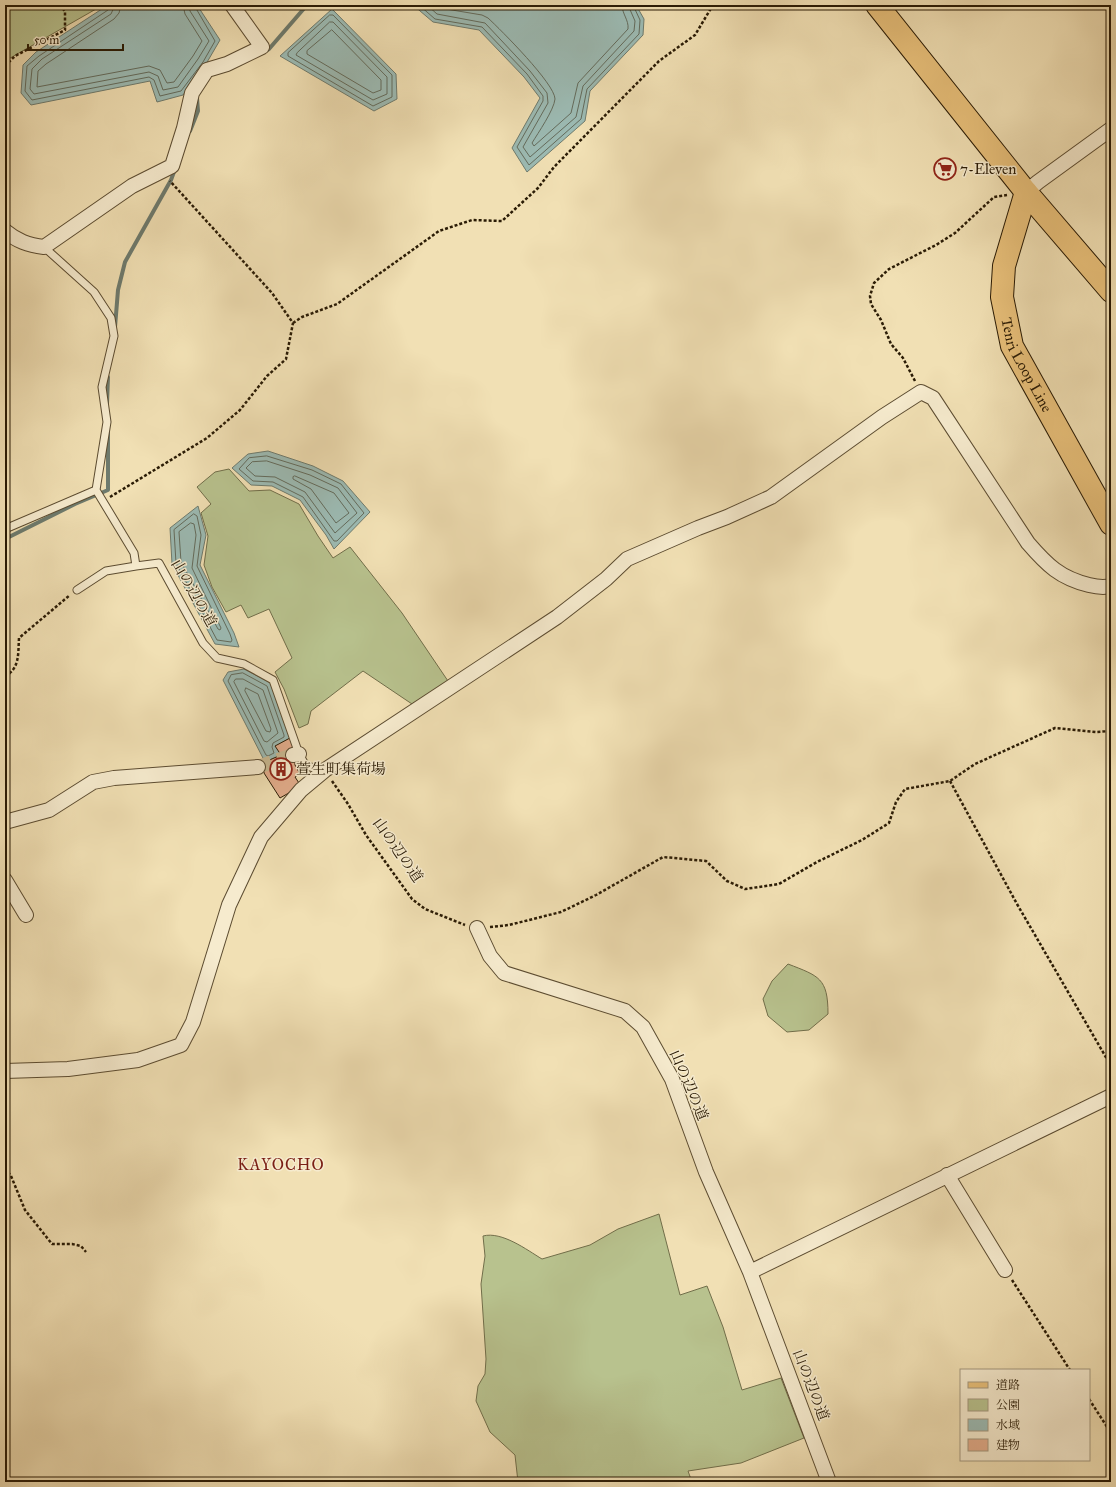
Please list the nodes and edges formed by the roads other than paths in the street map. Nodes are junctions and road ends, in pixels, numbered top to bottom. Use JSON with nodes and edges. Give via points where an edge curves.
{"nodes":[{"id":1,"x":232,"y":5,"type":"edge"},
{"id":2,"x":876,"y":5,"type":"edge"},
{"id":3,"x":1111,"y":129,"type":"edge"},
{"id":4,"x":1026,"y":192,"type":"junction"},
{"id":5,"x":5,"y":231,"type":"edge"},
{"id":6,"x":44,"y":247,"type":"junction"},
{"id":7,"x":1111,"y":291,"type":"edge"},
{"id":8,"x":96,"y":490,"type":"junction"},
{"id":9,"x":1111,"y":524,"type":"edge"},
{"id":10,"x":5,"y":529,"type":"edge"},
{"id":11,"x":136,"y":566,"type":"junction"},
{"id":12,"x":1111,"y":586,"type":"edge"},
{"id":13,"x":77,"y":590,"type":"road end"},
{"id":14,"x":258,"y":767,"type":"tunnel mouth"},
{"id":15,"x":325,"y":770,"type":"junction"},
{"id":16,"x":5,"y":822,"type":"edge"},
{"id":17,"x":5,"y":880,"type":"edge"},
{"id":18,"x":26,"y":915,"type":"dead end"},
{"id":19,"x":477,"y":928,"type":"road end"},
{"id":20,"x":5,"y":1070,"type":"edge"},
{"id":21,"x":1111,"y":1096,"type":"edge"},
{"id":22,"x":947,"y":1175,"type":"junction"},
{"id":23,"x":1005,"y":1270,"type":"road end"},
{"id":24,"x":750,"y":1272,"type":"junction"},
{"id":25,"x":829,"y":1482,"type":"edge"}],
"edges":[{"from":1,"to":6,"type":"street","via":[[262,47],[227,64],[207,70],[192,93],[172,166],[132,186]]},
{"from":2,"to":4,"type":"main road"},
{"from":3,"to":4,"type":"street"},
{"from":4,"to":7,"type":"main road"},
{"from":4,"to":9,"type":"main road","name":"Tenri Loop Line","via":[[1004,266],[1002,297],[1012,346]]},
{"from":5,"to":6,"type":"street","via":[[30,246]]},
{"from":6,"to":8,"type":"lane","via":[[94,292],[111,318],[114,336],[102,387],[107,422]]},
{"from":8,"to":10,"type":"lane"},
{"from":8,"to":11,"type":"lane","via":[[134,553]]},
{"from":11,"to":13,"type":"lane","via":[[106,571]]},
{"from":11,"to":15,"type":"lane","name":"山の辺の道","via":[[159,563],[203,643],[217,658],[244,664],[273,680],[296,754],[306,766]]},
{"from":12,"to":15,"type":"street","via":[[1103,588],[1063,576],[1045,562],[1028,543],[933,398],[921,392],[771,497],[727,518],[627,558],[606,579],[557,617]]},
{"from":14,"to":16,"type":"street","via":[[114,778],[93,782],[49,810]]},
{"from":15,"to":20,"type":"street","via":[[301,790],[261,837],[229,905],[193,1022],[181,1045],[138,1060],[68,1069]]},
{"from":17,"to":18,"type":"street"},
{"from":19,"to":24,"type":"street","name":"山の辺の道","via":[[490,956],[504,974],[625,1011],[643,1027],[672,1079],[706,1172]]},
{"from":21,"to":22,"type":"street"},
{"from":22,"to":23,"type":"street"},
{"from":22,"to":24,"type":"street"},
{"from":24,"to":25,"type":"street","name":"山の辺の道"}]}
